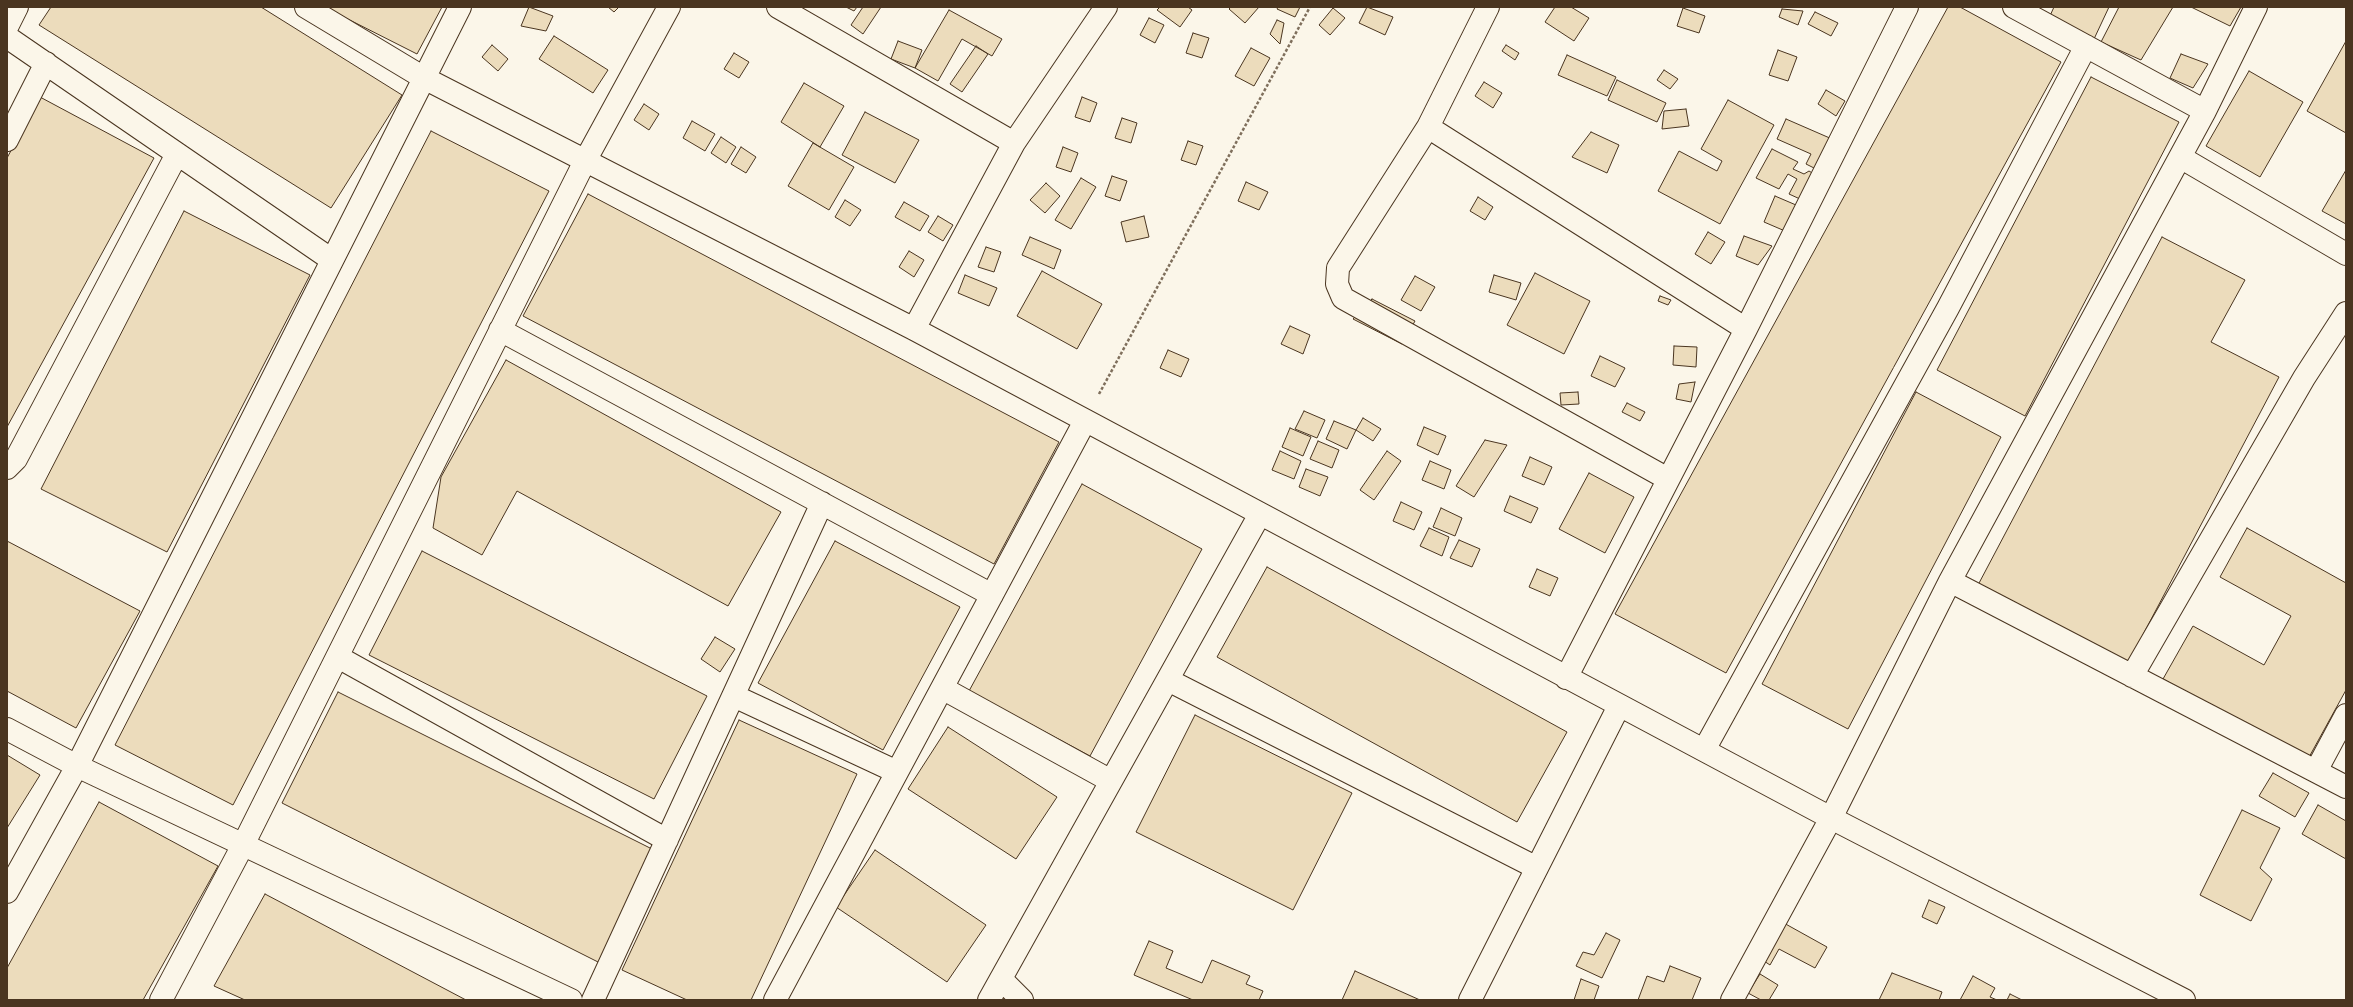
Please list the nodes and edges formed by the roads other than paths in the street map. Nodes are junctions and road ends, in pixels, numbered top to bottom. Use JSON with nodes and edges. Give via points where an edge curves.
{"nodes":[{"id":1,"x":17,"y":7,"type":"edge"},
{"id":2,"x":306,"y":7,"type":"edge"},
{"id":3,"x":460,"y":7,"type":"edge"},
{"id":4,"x":669,"y":7,"type":"edge"},
{"id":5,"x":778,"y":7,"type":"edge"},
{"id":6,"x":1106,"y":7,"type":"edge"},
{"id":7,"x":1488,"y":7,"type":"edge"},
{"id":8,"x":1907,"y":7,"type":"edge"},
{"id":9,"x":2014,"y":7,"type":"edge"},
{"id":10,"x":2256,"y":7,"type":"edge"},
{"id":11,"x":7,"y":27,"type":"edge"},
{"id":12,"x":7,"y":37,"type":"edge"},
{"id":13,"x":2086,"y":46,"type":"junction"},
{"id":14,"x":46,"y":63,"type":"junction"},
{"id":15,"x":424,"y":78,"type":"junction"},
{"id":16,"x":2205,"y":111,"type":"junction"},
{"id":17,"x":1428,"y":127,"type":"junction"},
{"id":18,"x":7,"y":140,"type":"edge"},
{"id":19,"x":1014,"y":143,"type":"junction"},
{"id":20,"x":178,"y":154,"type":"junction"},
{"id":21,"x":2180,"y":157,"type":"junction"},
{"id":22,"x":585,"y":161,"type":"junction"},
{"id":23,"x":2346,"y":254,"type":"edge"},
{"id":24,"x":332,"y":260,"type":"junction"},
{"id":25,"x":2346,"y":313,"type":"edge"},
{"id":26,"x":914,"y":329,"type":"junction"},
{"id":27,"x":1746,"y":329,"type":"junction"},
{"id":28,"x":500,"y":330,"type":"junction"},
{"id":29,"x":1085,"y":421,"type":"junction"},
{"id":30,"x":7,"y":468,"type":"edge"},
{"id":31,"x":1668,"y":479,"type":"junction"},
{"id":32,"x":822,"y":503,"type":"junction"},
{"id":33,"x":1260,"y":514,"type":"junction"},
{"id":34,"x":1950,"y":581,"type":"junction"},
{"id":35,"x":992,"y":595,"type":"junction"},
{"id":36,"x":338,"y":657,"type":"junction"},
{"id":37,"x":2132,"y":676,"type":"junction"},
{"id":38,"x":1566,"y":678,"type":"junction"},
{"id":39,"x":1168,"y":680,"type":"junction"},
{"id":40,"x":942,"y":688,"type":"junction"},
{"id":41,"x":734,"y":696,"type":"junction"},
{"id":42,"x":1619,"y":706,"type":"junction"},
{"id":43,"x":2346,"y":715,"type":"edge"},
{"id":44,"x":7,"y":729,"type":"edge"},
{"id":45,"x":1704,"y":750,"type":"junction"},
{"id":46,"x":76,"y":766,"type":"junction"},
{"id":47,"x":2316,"y":771,"type":"junction"},
{"id":48,"x":897,"y":772,"type":"junction"},
{"id":49,"x":1111,"y":781,"type":"junction"},
{"id":50,"x":2346,"y":787,"type":"edge"},
{"id":51,"x":1831,"y":818,"type":"junction"},
{"id":52,"x":667,"y":840,"type":"junction"},
{"id":53,"x":243,"y":845,"type":"junction"},
{"id":54,"x":1537,"y":868,"type":"junction"},
{"id":55,"x":7,"y":892,"type":"edge"},
{"id":56,"x":1001,"y":979,"type":"junction"},
{"id":57,"x":161,"y":1000,"type":"edge"},
{"id":58,"x":571,"y":1000,"type":"edge"},
{"id":59,"x":593,"y":1000,"type":"edge"},
{"id":60,"x":775,"y":1000,"type":"edge"},
{"id":61,"x":989,"y":1000,"type":"edge"},
{"id":62,"x":1022,"y":1000,"type":"edge"},
{"id":63,"x":1470,"y":1000,"type":"edge"},
{"id":64,"x":1732,"y":1000,"type":"edge"},
{"id":65,"x":2184,"y":1000,"type":"edge"}],
"edges":[{"from":1,"to":11,"type":"street"},
{"from":2,"to":15,"type":"street"},
{"from":3,"to":15,"type":"street"},
{"from":4,"to":22,"type":"street"},
{"from":5,"to":19,"type":"street"},
{"from":6,"to":19,"type":"street"},
{"from":7,"to":17,"type":"street"},
{"from":8,"to":27,"type":"street"},
{"from":9,"to":13,"type":"street"},
{"from":10,"to":16,"type":"street"},
{"from":12,"to":14,"type":"street"},
{"from":13,"to":16,"type":"street"},
{"from":13,"to":45,"type":"street","via":[[1948,308]]},
{"from":14,"to":18,"type":"street"},
{"from":14,"to":20,"type":"street"},
{"from":15,"to":22,"type":"street"},
{"from":15,"to":24,"type":"street"},
{"from":16,"to":21,"type":"street"},
{"from":17,"to":27,"type":"street"},
{"from":17,"to":31,"type":"street","via":[[1338,268],[1337,284],[1343,298]]},
{"from":19,"to":26,"type":"street"},
{"from":20,"to":24,"type":"street"},
{"from":20,"to":30,"type":"street","via":[[16,459]]},
{"from":21,"to":23,"type":"street"},
{"from":21,"to":34,"type":"street"},
{"from":22,"to":26,"type":"street"},
{"from":22,"to":28,"type":"street"},
{"from":24,"to":46,"type":"street"},
{"from":25,"to":37,"type":"street","via":[[2304,378]]},
{"from":26,"to":29,"type":"street"},
{"from":27,"to":31,"type":"street"},
{"from":28,"to":32,"type":"street"},
{"from":28,"to":36,"type":"street"},
{"from":29,"to":33,"type":"street"},
{"from":29,"to":35,"type":"street"},
{"from":31,"to":38,"type":"street"},
{"from":32,"to":35,"type":"street"},
{"from":32,"to":41,"type":"street"},
{"from":33,"to":38,"type":"street"},
{"from":33,"to":39,"type":"street"},
{"from":34,"to":37,"type":"street"},
{"from":34,"to":51,"type":"street"},
{"from":35,"to":40,"type":"street"},
{"from":36,"to":52,"type":"street"},
{"from":36,"to":53,"type":"street"},
{"from":37,"to":47,"type":"street"},
{"from":38,"to":42,"type":"street"},
{"from":39,"to":49,"type":"street"},
{"from":39,"to":54,"type":"street"},
{"from":40,"to":48,"type":"street"},
{"from":40,"to":49,"type":"street"},
{"from":41,"to":48,"type":"street"},
{"from":41,"to":52,"type":"street"},
{"from":42,"to":45,"type":"street"},
{"from":42,"to":54,"type":"street"},
{"from":43,"to":47,"type":"street"},
{"from":44,"to":46,"type":"street"},
{"from":45,"to":51,"type":"street"},
{"from":46,"to":53,"type":"street"},
{"from":46,"to":55,"type":"street"},
{"from":47,"to":50,"type":"street"},
{"from":48,"to":60,"type":"street"},
{"from":49,"to":56,"type":"street"},
{"from":51,"to":64,"type":"street"},
{"from":51,"to":65,"type":"street"},
{"from":52,"to":59,"type":"street"},
{"from":53,"to":57,"type":"street"},
{"from":53,"to":58,"type":"street"},
{"from":54,"to":63,"type":"street"},
{"from":56,"to":61,"type":"street"},
{"from":56,"to":62,"type":"street"}]}
